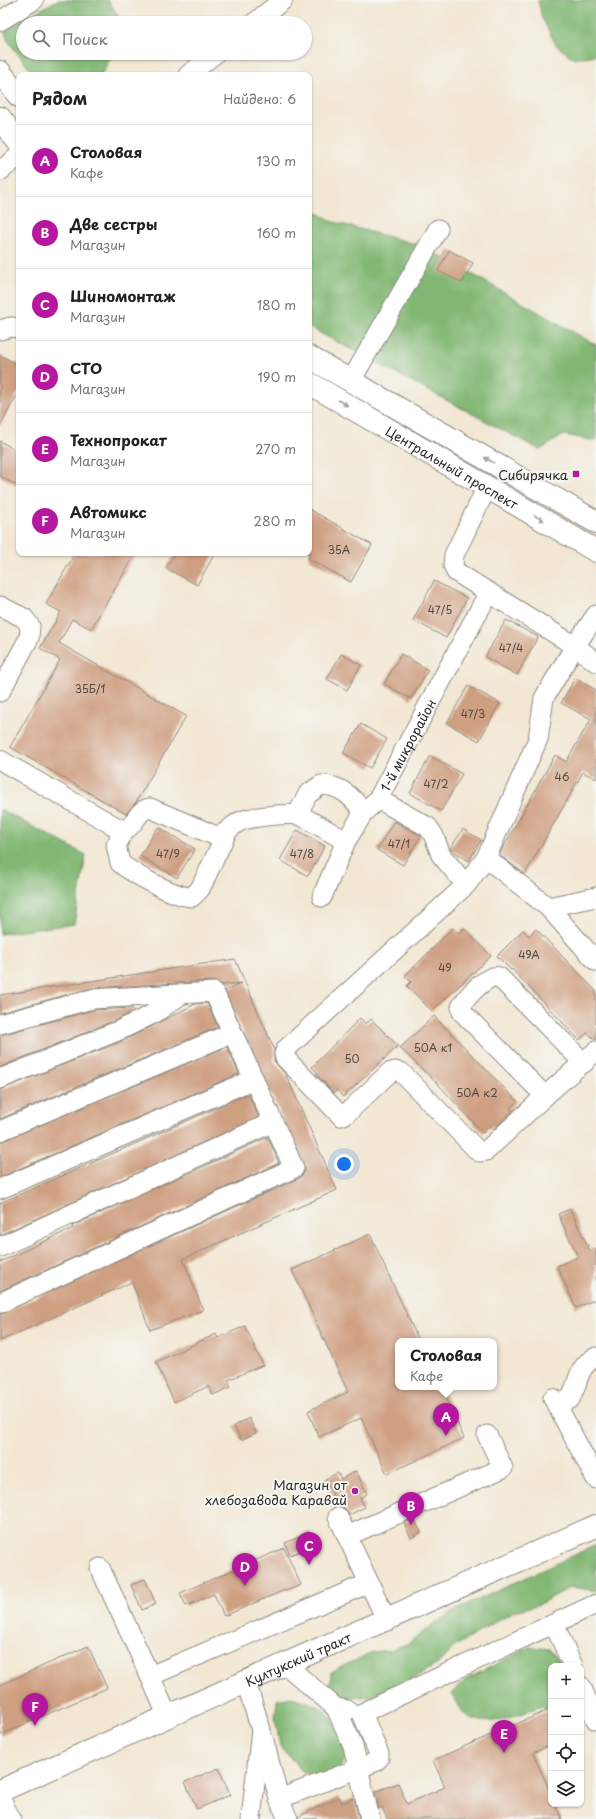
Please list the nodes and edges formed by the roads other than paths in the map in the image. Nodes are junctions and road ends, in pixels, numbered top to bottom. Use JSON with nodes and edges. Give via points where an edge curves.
{"nodes":[{"id":1,"x":34,"y":0,"type":"edge"},
{"id":2,"x":283,"y":0,"type":"edge"},
{"id":3,"x":263,"y":16,"type":"edge"},
{"id":4,"x":0,"y":21,"type":"edge"},
{"id":5,"x":207,"y":60,"type":"edge"},
{"id":6,"x":0,"y":72,"type":"edge"},
{"id":7,"x":192,"y":72,"type":"edge"},
{"id":8,"x":16,"y":92,"type":"edge"},
{"id":9,"x":0,"y":118,"type":"edge"},
{"id":10,"x":16,"y":139,"type":"edge"},
{"id":11,"x":16,"y":158,"type":"edge"},
{"id":12,"x":0,"y":171,"type":"edge"},
{"id":13,"x":438,"y":229,"type":"dead end"},
{"id":14,"x":16,"y":328,"type":"edge"},
{"id":15,"x":0,"y":330,"type":"edge"},
{"id":16,"x":312,"y":359,"type":"edge"},
{"id":17,"x":351,"y":381,"type":"junction"},
{"id":18,"x":312,"y":385,"type":"edge"},
{"id":19,"x":487,"y":487,"type":"junction"},
{"id":20,"x":596,"y":522,"type":"edge"},
{"id":21,"x":596,"y":551,"type":"edge"},
{"id":22,"x":489,"y":592,"type":"junction"},
{"id":23,"x":0,"y":606,"type":"edge"},
{"id":24,"x":596,"y":615,"type":"edge"},
{"id":25,"x":575,"y":646,"type":"junction"},
{"id":26,"x":596,"y":662,"type":"edge"},
{"id":27,"x":0,"y":692,"type":"edge"},
{"id":28,"x":0,"y":760,"type":"edge"},
{"id":29,"x":378,"y":800,"type":"junction"},
{"id":30,"x":364,"y":812,"type":"junction"},
{"id":31,"x":297,"y":815,"type":"junction"},
{"id":32,"x":125,"y":830,"type":"junction"},
{"id":33,"x":227,"y":832,"type":"junction"},
{"id":34,"x":346,"y":842,"type":"junction"},
{"id":35,"x":486,"y":858,"type":"junction"},
{"id":36,"x":466,"y":885,"type":"junction"},
{"id":37,"x":322,"y":897,"type":"dead end"},
{"id":38,"x":596,"y":898,"type":"edge"},
{"id":39,"x":548,"y":907,"type":"junction"},
{"id":40,"x":596,"y":961,"type":"edge"},
{"id":41,"x":182,"y":994,"type":"junction"},
{"id":42,"x":0,"y":1024,"type":"edge"},
{"id":43,"x":232,"y":1033,"type":"junction"},
{"id":44,"x":590,"y":1057,"type":"edge"},
{"id":45,"x":0,"y":1079,"type":"edge"},
{"id":46,"x":254,"y":1079,"type":"junction"},
{"id":47,"x":545,"y":1096,"type":"junction"},
{"id":48,"x":273,"y":1122,"type":"junction"},
{"id":49,"x":0,"y":1131,"type":"edge"},
{"id":50,"x":0,"y":1189,"type":"edge"},
{"id":51,"x":0,"y":1247,"type":"edge"},
{"id":52,"x":0,"y":1303,"type":"edge"},
{"id":53,"x":596,"y":1357,"type":"edge"},
{"id":54,"x":487,"y":1435,"type":"dead end"},
{"id":55,"x":596,"y":1479,"type":"edge"},
{"id":56,"x":338,"y":1517,"type":"dead end"},
{"id":57,"x":596,"y":1526,"type":"edge"},
{"id":58,"x":347,"y":1536,"type":"junction"},
{"id":59,"x":100,"y":1568,"type":"dead end"},
{"id":60,"x":369,"y":1583,"type":"junction"},
{"id":61,"x":596,"y":1604,"type":"edge"},
{"id":62,"x":387,"y":1620,"type":"junction"},
{"id":63,"x":554,"y":1624,"type":"junction"},
{"id":64,"x":572,"y":1663,"type":"edge"},
{"id":65,"x":286,"y":1665,"type":"junction"},
{"id":66,"x":150,"y":1676,"type":"junction"},
{"id":67,"x":246,"y":1682,"type":"junction"},
{"id":68,"x":584,"y":1693,"type":"edge"},
{"id":69,"x":336,"y":1708,"type":"junction"},
{"id":70,"x":362,"y":1713,"type":"junction"},
{"id":71,"x":167,"y":1715,"type":"junction"},
{"id":72,"x":596,"y":1720,"type":"edge"},
{"id":73,"x":261,"y":1730,"type":"junction"},
{"id":74,"x":358,"y":1768,"type":"junction"},
{"id":75,"x":0,"y":1791,"type":"edge"},
{"id":76,"x":0,"y":1798,"type":"edge"},
{"id":77,"x":279,"y":1799,"type":"junction"},
{"id":78,"x":10,"y":1819,"type":"edge"},
{"id":79,"x":251,"y":1819,"type":"edge"},
{"id":80,"x":288,"y":1819,"type":"edge"},
{"id":81,"x":370,"y":1819,"type":"edge"}],
"edges":[{"from":1,"to":4,"type":"street"},
{"from":2,"to":3,"type":"street"},
{"from":5,"to":7,"type":"street"},
{"from":6,"to":8,"type":"main road"},
{"from":9,"to":10,"type":"main road"},
{"from":11,"to":12,"type":"street"},
{"from":13,"to":17,"type":"street"},
{"from":14,"to":15,"type":"street"},
{"from":16,"to":17,"type":"main road","name":"Центральный проспект"},
{"from":20,"to":17,"type":"main road","name":"Центральный проспект","one_way":true},
{"from":18,"to":19,"type":"main road","name":"Центральный проспект","one_way":true},
{"from":19,"to":21,"type":"main road","name":"Центральный проспект","one_way":true},
{"from":19,"to":22,"type":"street","via":[[454,555],[453,565],[456,572]]},
{"from":22,"to":25,"type":"street"},
{"from":22,"to":29,"type":"street","name":"1-й микрорайон"},
{"from":23,"to":27,"type":"street","via":[[24,618],[30,626],[29,638]]},
{"from":24,"to":25,"type":"street"},
{"from":25,"to":26,"type":"street"},
{"from":25,"to":35,"type":"street","via":[[544,698],[538,739]]},
{"from":28,"to":32,"type":"street"},
{"from":29,"to":30,"type":"street","name":"1-й микрорайон"},
{"from":29,"to":36,"type":"street","via":[[428,827],[441,855]]},
{"from":30,"to":31,"type":"street","via":[[352,797],[337,787],[321,785],[308,794]]},
{"from":30,"to":34,"type":"street","name":"1-й микрорайон"},
{"from":31,"to":33,"type":"street","via":[[243,820],[232,825]]},
{"from":31,"to":34,"type":"street"},
{"from":32,"to":33,"type":"street","via":[[131,827],[141,811],[150,808],[216,836]]},
{"from":32,"to":33,"type":"street","via":[[116,845],[120,863],[184,896],[192,896],[200,889]]},
{"from":34,"to":37,"type":"street","name":"1-й микрорайон"},
{"from":35,"to":36,"type":"street"},
{"from":35,"to":39,"type":"street"},
{"from":36,"to":47,"type":"street","via":[[286,1049],[285,1058],[341,1116],[389,1073],[400,1072],[479,1152],[486,1150]]},
{"from":38,"to":39,"type":"street"},
{"from":39,"to":40,"type":"street"},
{"from":41,"to":42,"type":"street","via":[[92,999]]},
{"from":41,"to":43,"type":"street","via":[[214,992]]},
{"from":41,"to":45,"type":"street","via":[[155,1013],[120,1030]]},
{"from":43,"to":46,"type":"street"},
{"from":43,"to":49,"type":"street"},
{"from":44,"to":47,"type":"street"},
{"from":44,"to":47,"type":"street","via":[[499,977],[489,977],[464,1001],[462,1012]]},
{"from":46,"to":48,"type":"street"},
{"from":46,"to":50,"type":"street"},
{"from":48,"to":51,"type":"street"},
{"from":48,"to":52,"type":"street","via":[[294,1168]]},
{"from":53,"to":55,"type":"street","via":[[584,1364],[570,1399],[555,1402]]},
{"from":54,"to":58,"type":"street","via":[[503,1468]]},
{"from":56,"to":58,"type":"street"},
{"from":57,"to":62,"type":"main road","name":"Култукский тракт"},
{"from":58,"to":60,"type":"street"},
{"from":59,"to":66,"type":"street"},
{"from":60,"to":62,"type":"street"},
{"from":60,"to":66,"type":"street"},
{"from":61,"to":63,"type":"street"},
{"from":62,"to":65,"type":"main road","name":"Култукский тракт"},
{"from":63,"to":64,"type":"street"},
{"from":63,"to":70,"type":"street"},
{"from":65,"to":67,"type":"main road","name":"Култукский тракт"},
{"from":65,"to":69,"type":"street"},
{"from":66,"to":71,"type":"street"},
{"from":67,"to":71,"type":"main road","name":"Култукский тракт"},
{"from":67,"to":73,"type":"street"},
{"from":68,"to":72,"type":"street"},
{"from":69,"to":70,"type":"street"},
{"from":69,"to":74,"type":"street","via":[[353,1746]]},
{"from":70,"to":74,"type":"street","via":[[379,1758],[376,1762]]},
{"from":71,"to":75,"type":"main road","name":"Култукский тракт"},
{"from":73,"to":77,"type":"street"},
{"from":73,"to":79,"type":"street"},
{"from":74,"to":77,"type":"street"},
{"from":74,"to":81,"type":"street"},
{"from":76,"to":78,"type":"street"},
{"from":77,"to":80,"type":"street"}]}
